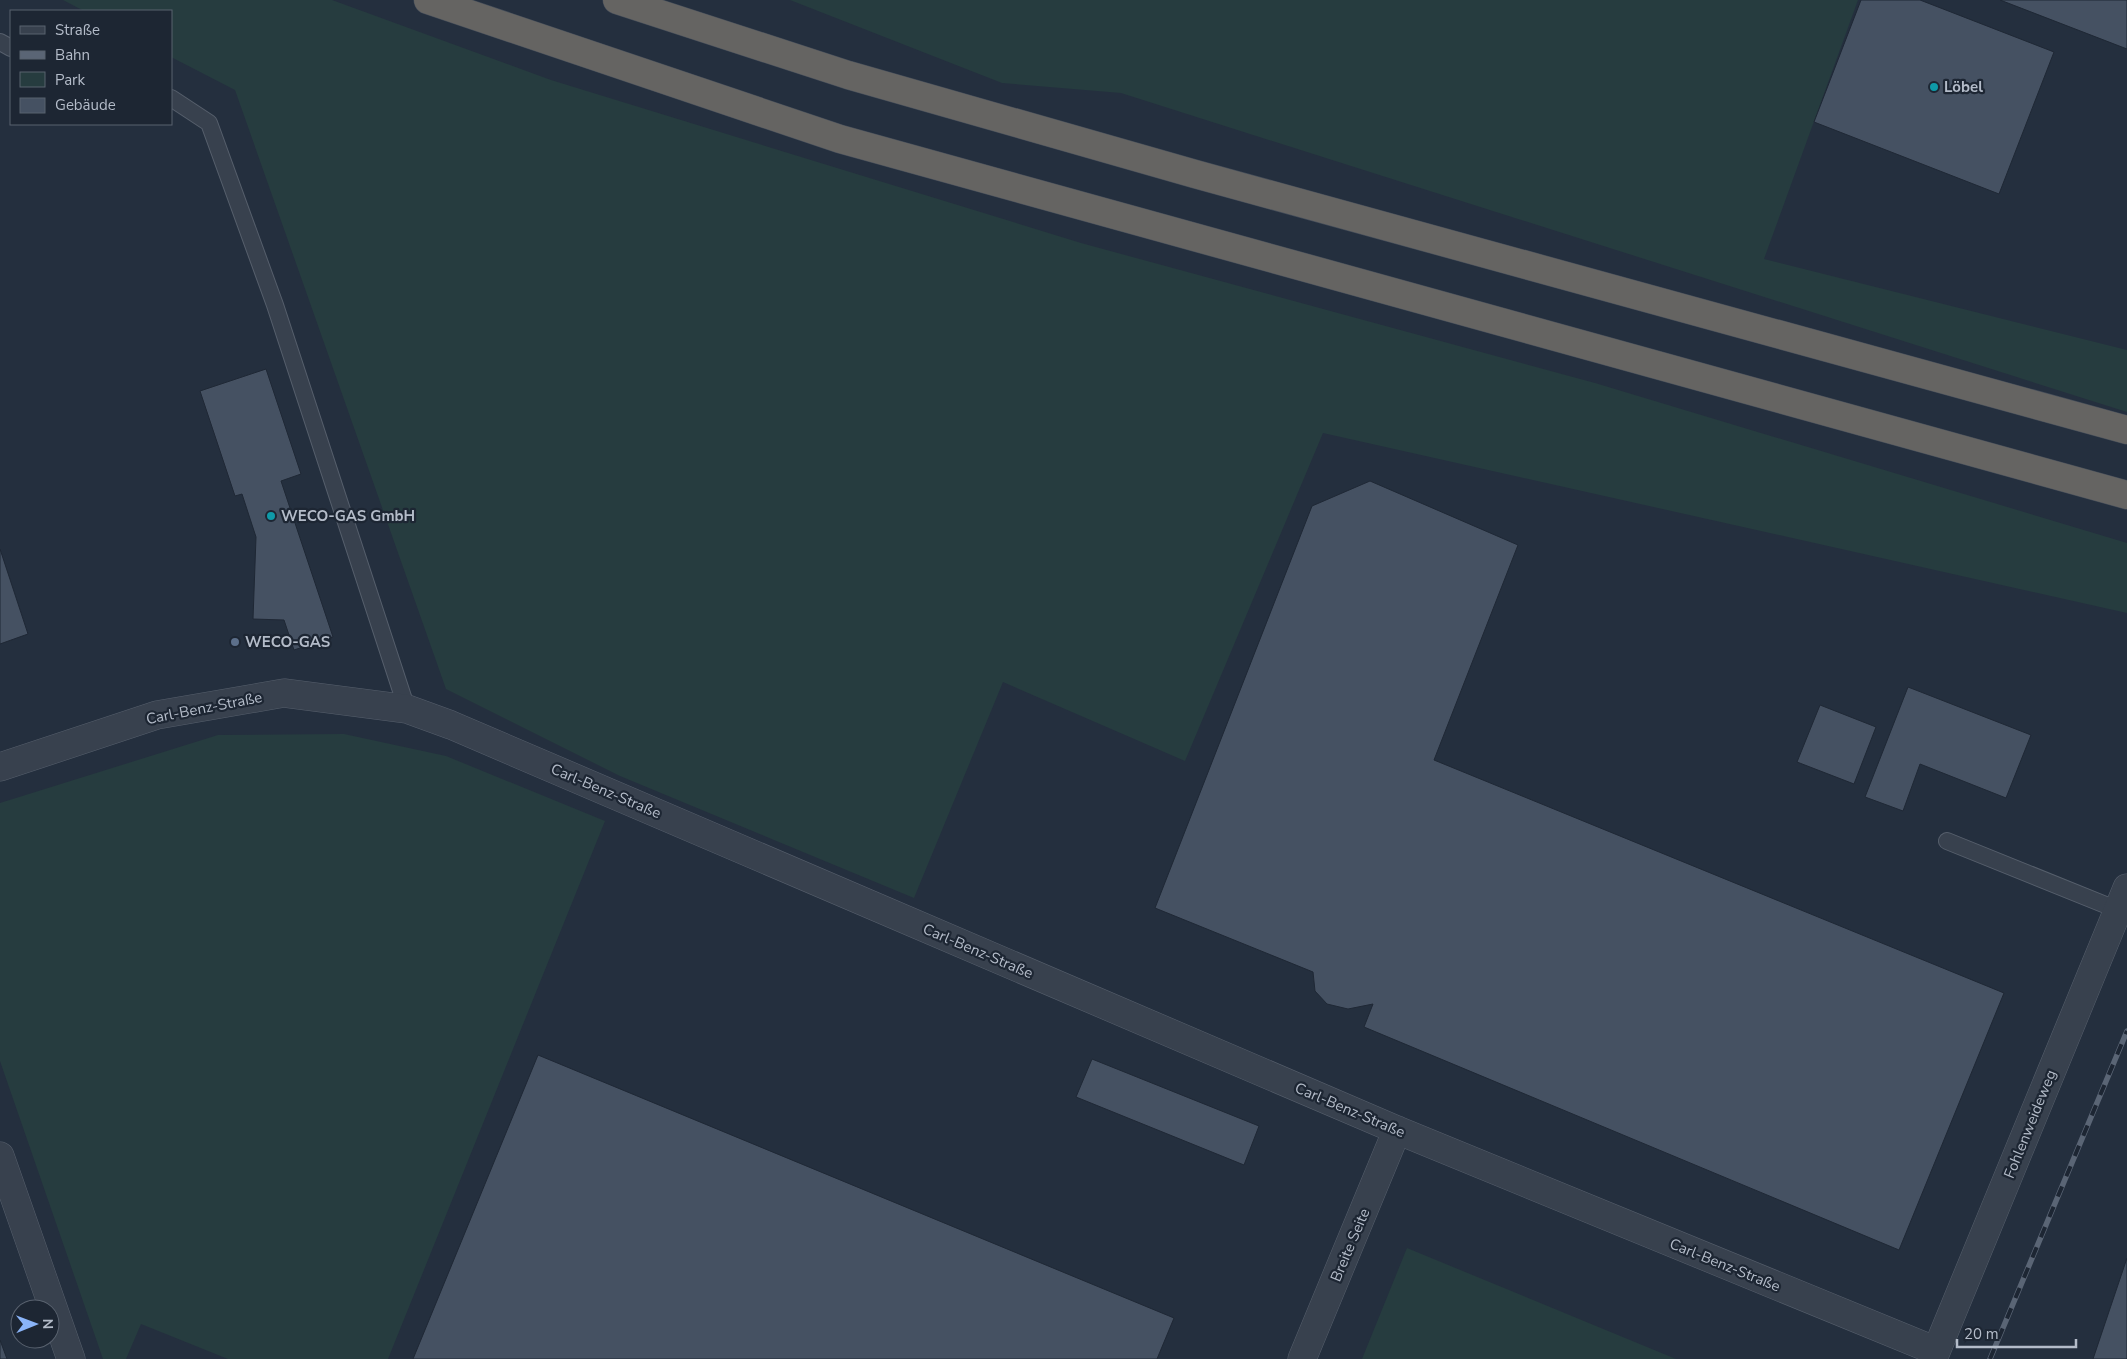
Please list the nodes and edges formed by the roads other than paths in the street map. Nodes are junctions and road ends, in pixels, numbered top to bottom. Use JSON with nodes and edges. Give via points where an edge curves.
{"nodes":[{"id":1,"x":428,"y":0,"type":"edge"},
{"id":2,"x":617,"y":0,"type":"edge"},
{"id":3,"x":172,"y":99,"type":"edge"},
{"id":4,"x":2127,"y":430,"type":"edge"},
{"id":5,"x":2127,"y":495,"type":"edge"},
{"id":6,"x":407,"y":709,"type":"junction"},
{"id":7,"x":0,"y":767,"type":"edge"},
{"id":8,"x":1947,"y":841,"type":"dead end"},
{"id":9,"x":2123,"y":899,"type":"edge"},
{"id":10,"x":1397,"y":1130,"type":"junction"},
{"id":11,"x":0,"y":1156,"type":"edge"},
{"id":12,"x":1934,"y":1355,"type":"edge"},
{"id":13,"x":71,"y":1359,"type":"edge"},
{"id":14,"x":1302,"y":1359,"type":"edge"}],
"edges":[{"from":1,"to":5,"type":"highway","via":[[840,139]]},
{"from":2,"to":4,"type":"highway","via":[[848,75],[1186,172]]},
{"from":3,"to":6,"type":"lane","via":[[209,123],[275,305]]},
{"from":6,"to":7,"type":"street","name":"Carl-Benz-Straße","via":[[284,693],[157,715]]},
{"from":6,"to":10,"type":"street","name":"Carl-Benz-Straße"},
{"from":8,"to":9,"type":"lane"},
{"from":9,"to":12,"type":"street","name":"Fohlenweideweg"},
{"from":10,"to":12,"type":"street","name":"Carl-Benz-Straße"},
{"from":10,"to":14,"type":"street","name":"Breite Seite"},
{"from":11,"to":13,"type":"street"}]}
